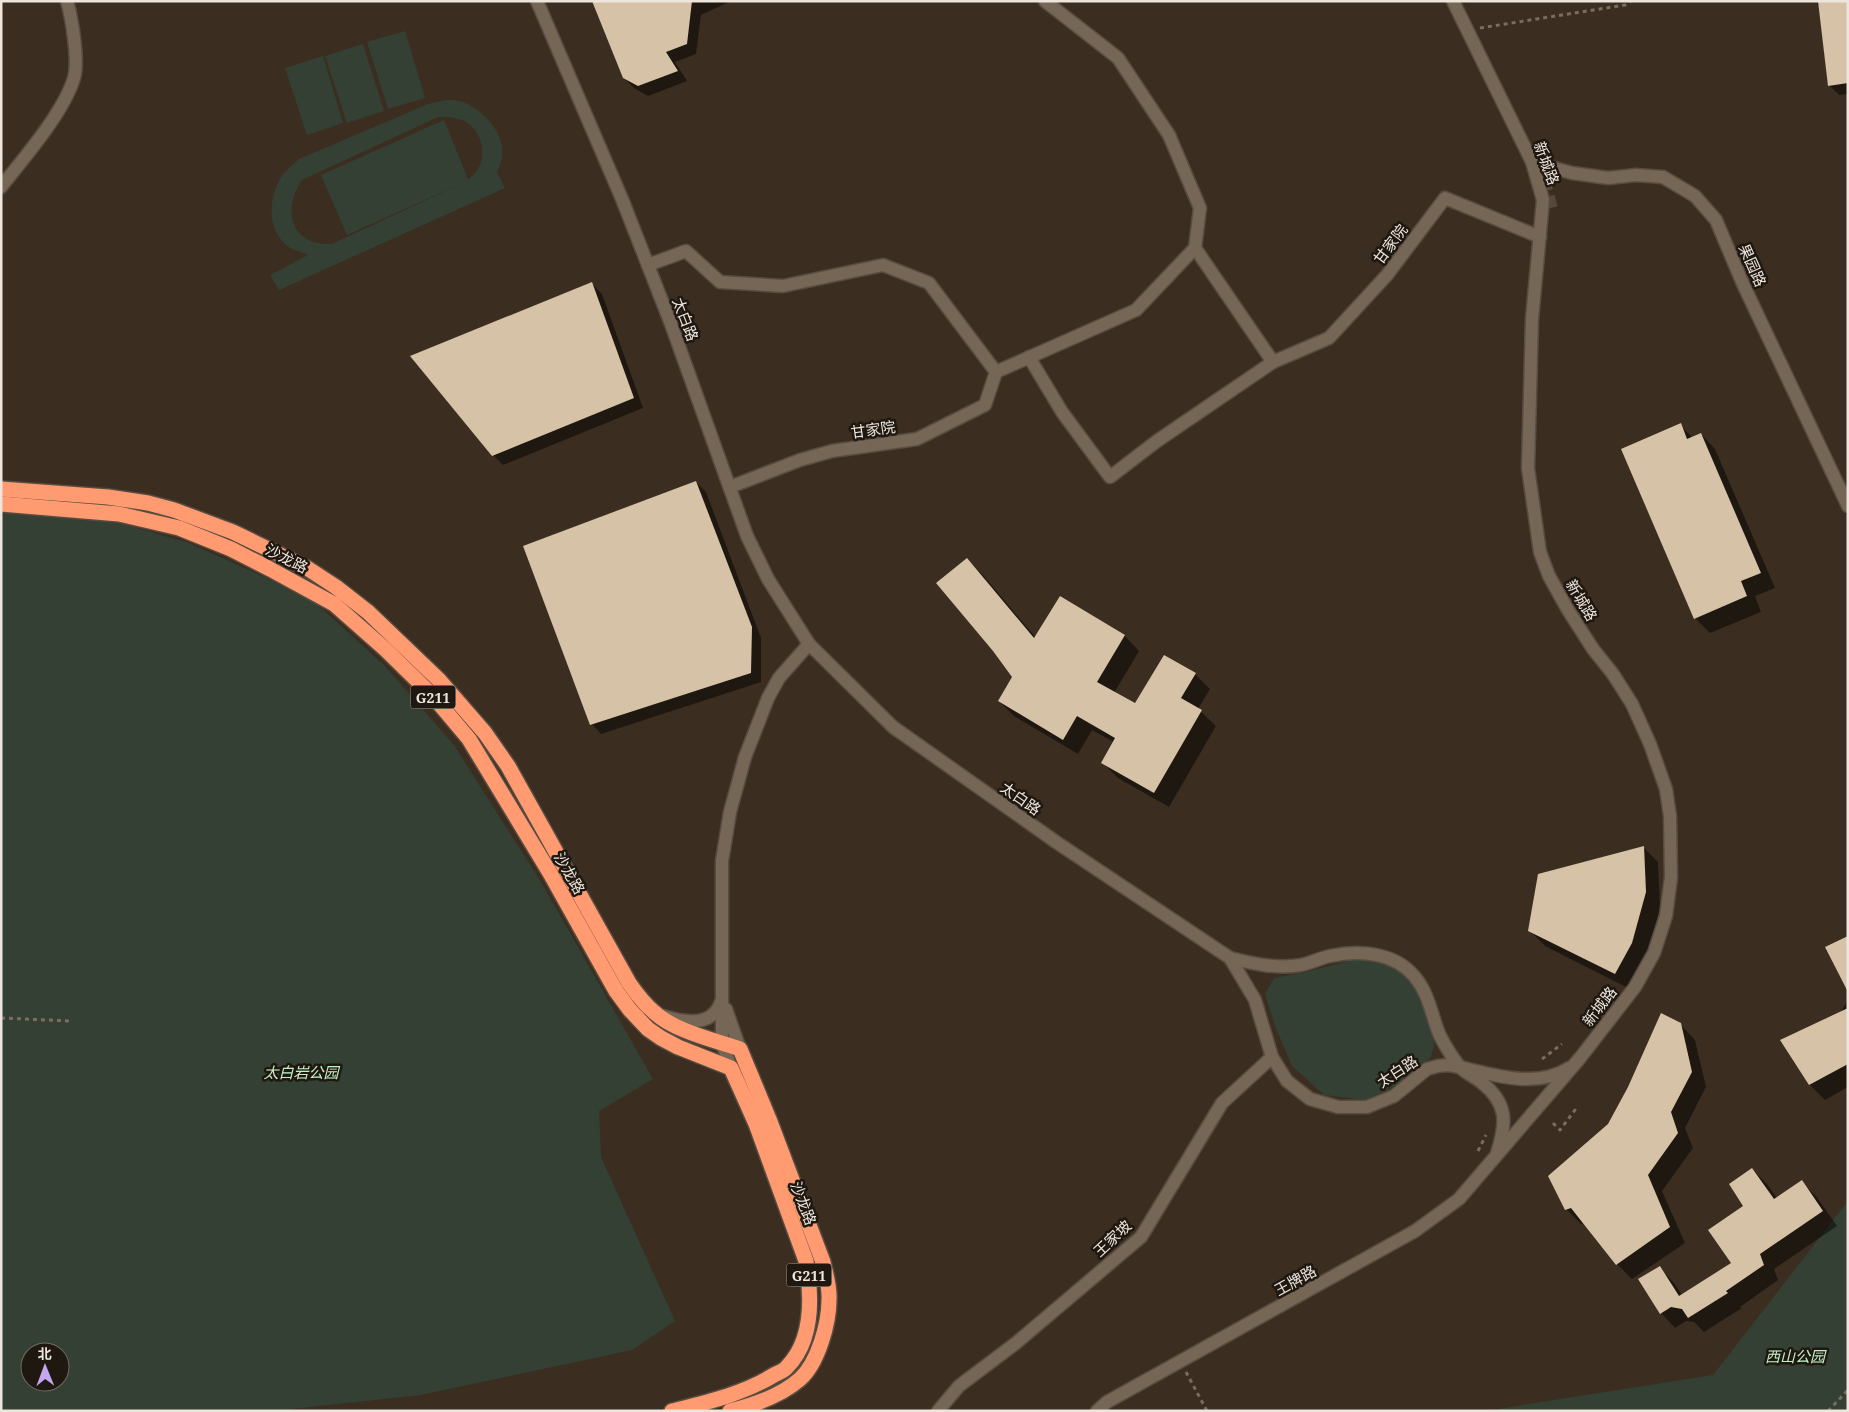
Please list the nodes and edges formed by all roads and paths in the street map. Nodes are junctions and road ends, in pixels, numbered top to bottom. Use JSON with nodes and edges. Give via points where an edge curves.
{"nodes":[{"id":1,"x":67,"y":1,"type":"edge"},
{"id":2,"x":537,"y":1,"type":"edge"},
{"id":3,"x":1045,"y":1,"type":"edge"},
{"id":4,"x":1453,"y":1,"type":"edge"},
{"id":5,"x":1631,"y":1,"type":"edge"},
{"id":6,"x":1467,"y":30,"type":"junction"},
{"id":7,"x":1532,"y":162,"type":"junction"},
{"id":8,"x":1,"y":187,"type":"edge"},
{"id":9,"x":1540,"y":237,"type":"junction"},
{"id":10,"x":1195,"y":248,"type":"junction"},
{"id":11,"x":648,"y":265,"type":"junction"},
{"id":12,"x":1029,"y":357,"type":"junction"},
{"id":13,"x":1272,"y":362,"type":"junction"},
{"id":14,"x":996,"y":372,"type":"junction"},
{"id":15,"x":730,"y":487,"type":"junction"},
{"id":16,"x":1,"y":488,"type":"edge"},
{"id":17,"x":1,"y":504,"type":"edge"},
{"id":18,"x":1848,"y":506,"type":"edge"},
{"id":19,"x":809,"y":644,"type":"junction"},
{"id":20,"x":1230,"y":958,"type":"junction"},
{"id":21,"x":722,"y":998,"type":"junction"},
{"id":22,"x":655,"y":1013,"type":"junction"},
{"id":23,"x":1,"y":1018,"type":"edge"},
{"id":24,"x":70,"y":1021,"type":"dead end"},
{"id":25,"x":722,"y":1043,"type":"junction"},
{"id":26,"x":1562,"y":1044,"type":"dead end"},
{"id":27,"x":740,"y":1049,"type":"junction"},
{"id":28,"x":1272,"y":1057,"type":"junction"},
{"id":29,"x":1542,"y":1059,"type":"dead end"},
{"id":30,"x":1575,"y":1064,"type":"junction"},
{"id":31,"x":1460,"y":1067,"type":"junction"},
{"id":32,"x":731,"y":1068,"type":"junction"},
{"id":33,"x":1578,"y":1106,"type":"dead end"},
{"id":34,"x":1553,"y":1123,"type":"dead end"},
{"id":35,"x":1495,"y":1158,"type":"junction"},
{"id":36,"x":1180,"y":1362,"type":"junction"},
{"id":37,"x":1848,"y":1390,"type":"edge"},
{"id":38,"x":672,"y":1411,"type":"edge"},
{"id":39,"x":730,"y":1411,"type":"edge"},
{"id":40,"x":938,"y":1411,"type":"edge"},
{"id":41,"x":1097,"y":1411,"type":"edge"},
{"id":42,"x":1208,"y":1411,"type":"edge"},
{"id":43,"x":1828,"y":1411,"type":"edge"}],
"edges":[{"from":1,"to":8,"type":"main road","via":[[75,76],[67,98]]},
{"from":2,"to":11,"type":"main road","name":"太白路"},
{"from":3,"to":10,"type":"main road","via":[[1118,58],[1169,135],[1200,208]]},
{"from":4,"to":6,"type":"main road","name":"新城路"},
{"from":5,"to":6,"type":"path","via":[[1625,5]]},
{"from":6,"to":7,"type":"main road","name":"新城路"},
{"from":7,"to":9,"type":"main road","name":"新城路","via":[[1543,200]]},
{"from":7,"to":18,"type":"main road","name":"果园路","via":[[1572,173],[1608,178],[1663,177],[1696,196],[1716,220]]},
{"from":9,"to":13,"type":"main road","name":"甘家院","via":[[1445,198],[1387,275],[1330,338]]},
{"from":9,"to":30,"type":"main road","name":"新城路","via":[[1532,319],[1528,468],[1540,552],[1568,610],[1632,704],[1663,780],[1670,816],[1671,877],[1666,916],[1654,953],[1635,987]]},
{"from":10,"to":12,"type":"main road","via":[[1136,310]]},
{"from":10,"to":13,"type":"main road"},
{"from":11,"to":14,"type":"main road","via":[[686,251],[720,282],[784,286],[883,266],[930,283]]},
{"from":11,"to":15,"type":"main road","name":"太白路"},
{"from":12,"to":13,"type":"main road","name":"甘家院","via":[[1062,412],[1110,477]]},
{"from":12,"to":14,"type":"main road"},
{"from":14,"to":15,"type":"main road","name":"甘家院","via":[[985,405],[917,439],[832,451]]},
{"from":15,"to":19,"type":"main road","name":"太白路","via":[[768,579]]},
{"from":16,"to":22,"type":"highway","name":"沙龙路","number":"G211","via":[[108,497],[174,510],[233,532],[307,568],[368,612],[439,680],[485,733],[508,766],[629,982]]},
{"from":17,"to":32,"type":"highway","name":"沙龙路","number":"G211","via":[[119,514],[179,528],[270,568],[334,604],[432,695],[469,739],[630,1010],[661,1038]]},
{"from":19,"to":20,"type":"main road","name":"太白路","via":[[893,726],[1056,842]]},
{"from":19,"to":21,"type":"main road","via":[[779,678],[768,698],[745,757],[730,812],[722,861]]},
{"from":20,"to":28,"type":"main road","name":"太白路","via":[[1256,1000]]},
{"from":20,"to":31,"type":"main road","name":"太白路","via":[[1276,967],[1302,965],[1350,953],[1395,960],[1414,976],[1427,996],[1439,1034]]},
{"from":21,"to":22,"type":"main road","via":[[718,1011],[702,1020],[673,1019]]},
{"from":21,"to":25,"type":"main road"},
{"from":21,"to":27,"type":"main road"},
{"from":22,"to":25,"type":"highway","name":"沙龙路","number":"G211","via":[[681,1028]]},
{"from":23,"to":24,"type":"path"},
{"from":25,"to":27,"type":"highway","name":"沙龙路","number":"G211"},
{"from":25,"to":32,"type":"main road"},
{"from":26,"to":29,"type":"path"},
{"from":27,"to":39,"type":"highway","name":"沙龙路","number":"G211","via":[[823,1262],[829,1301],[824,1336],[802,1378],[763,1400]]},
{"from":28,"to":31,"type":"main road","name":"太白路","via":[[1287,1081],[1310,1098],[1338,1108],[1366,1107],[1394,1096],[1427,1069]]},
{"from":28,"to":40,"type":"main road","name":"王家坡","via":[[1222,1103],[1141,1237],[1016,1343],[959,1386]]},
{"from":30,"to":31,"type":"main road","name":"太白路","via":[[1549,1077],[1531,1080]]},
{"from":30,"to":35,"type":"main road","name":"新城路"},
{"from":31,"to":35,"type":"main road","name":"太白路","via":[[1488,1089],[1504,1110]]},
{"from":32,"to":38,"type":"highway","name":"沙龙路","number":"G211","via":[[756,1124],[806,1261],[810,1307],[799,1350],[787,1368],[761,1383]]},
{"from":33,"to":34,"type":"path","via":[[1560,1130]]},
{"from":35,"to":36,"type":"main road","name":"王牌路","via":[[1459,1199],[1415,1231]]},
{"from":36,"to":41,"type":"main road","name":"王牌路","via":[[1107,1402]]},
{"from":36,"to":42,"type":"path"},
{"from":37,"to":43,"type":"path"}]}
